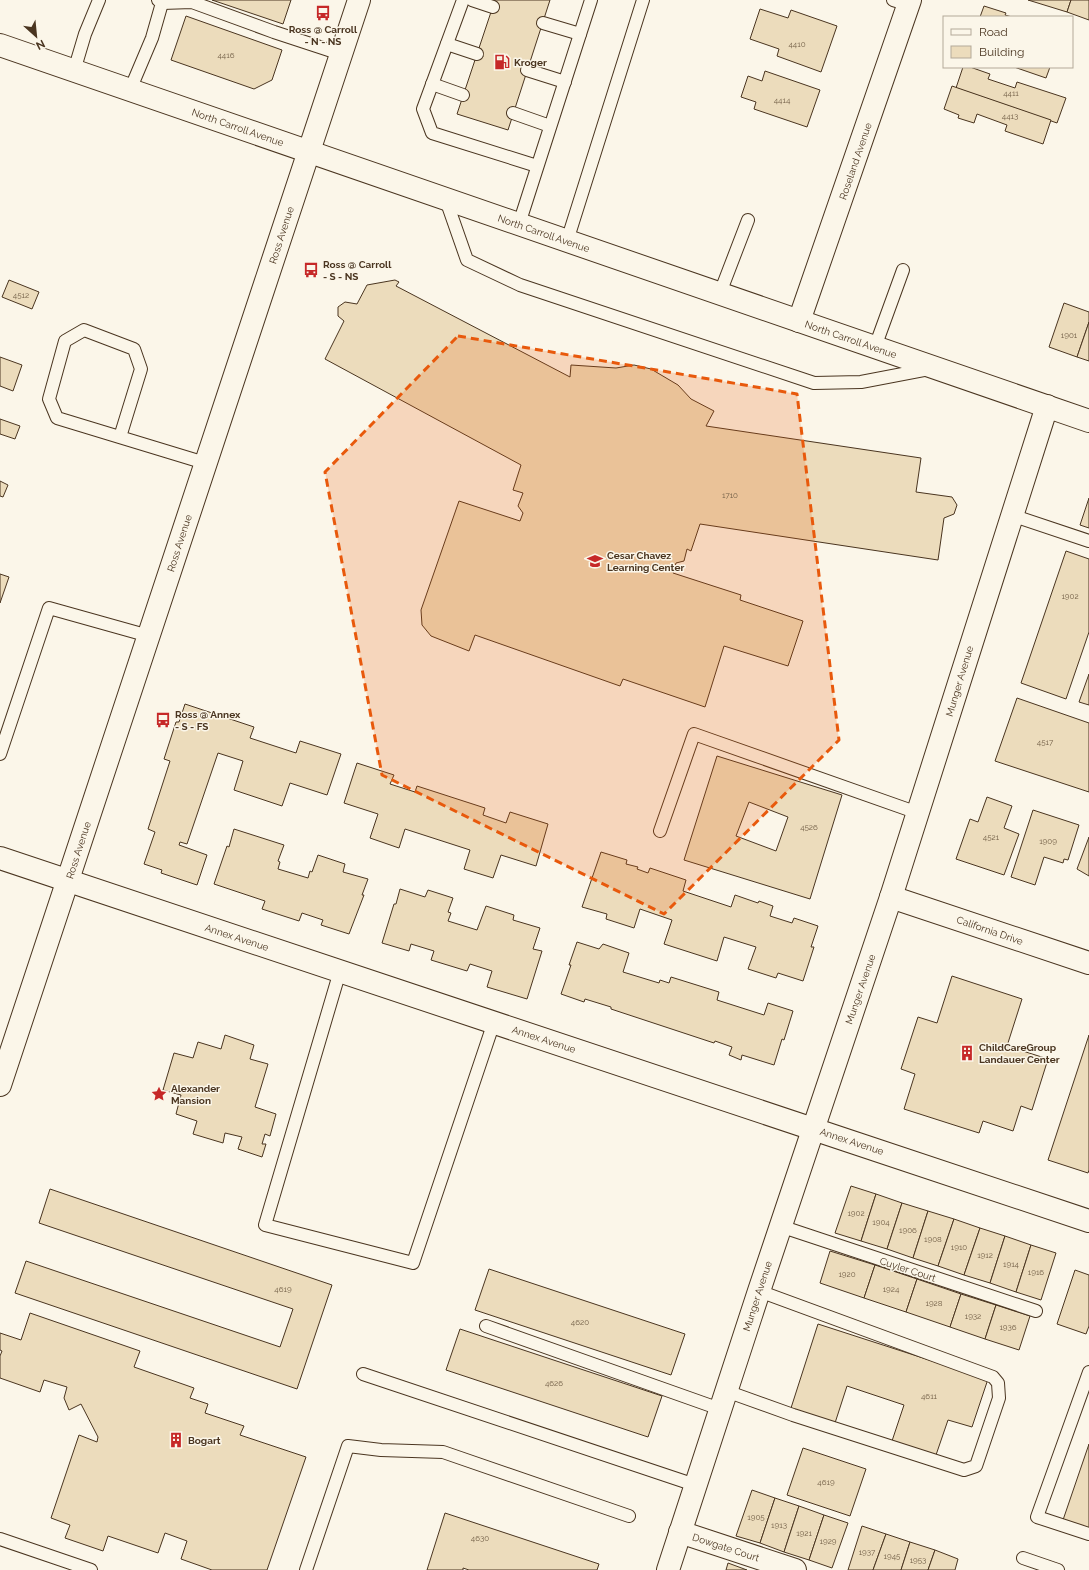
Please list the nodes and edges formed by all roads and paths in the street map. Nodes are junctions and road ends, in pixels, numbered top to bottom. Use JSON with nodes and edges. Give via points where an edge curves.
{"nodes":[{"id":1,"x":99,"y":0,"type":"edge"},
{"id":2,"x":359,"y":0,"type":"edge"},
{"id":3,"x":463,"y":0,"type":"edge"},
{"id":4,"x":472,"y":0,"type":"edge"},
{"id":5,"x":591,"y":0,"type":"edge"},
{"id":6,"x":643,"y":0,"type":"edge"},
{"id":7,"x":160,"y":1,"type":"edge"},
{"id":8,"x":904,"y":2,"type":"edge"},
{"id":9,"x":493,"y":7,"type":"dead end"},
{"id":10,"x":543,"y":23,"type":"dead end"},
{"id":11,"x":580,"y":34,"type":"junction"},
{"id":12,"x":447,"y":44,"type":"junction"},
{"id":13,"x":0,"y":45,"type":"edge"},
{"id":14,"x":341,"y":54,"type":"junction"},
{"id":15,"x":477,"y":54,"type":"dead end"},
{"id":16,"x":527,"y":70,"type":"dead end"},
{"id":17,"x":74,"y":71,"type":"junction"},
{"id":18,"x":565,"y":82,"type":"junction"},
{"id":19,"x":432,"y":84,"type":"junction"},
{"id":20,"x":130,"y":90,"type":"junction"},
{"id":21,"x":463,"y":95,"type":"dead end"},
{"id":22,"x":513,"y":113,"type":"dead end"},
{"id":23,"x":550,"y":126,"type":"junction"},
{"id":24,"x":308,"y":151,"type":"junction"},
{"id":25,"x":537,"y":166,"type":"junction"},
{"id":26,"x":446,"y":200,"type":"junction"},
{"id":27,"x":748,"y":220,"type":"dead end"},
{"id":28,"x":518,"y":224,"type":"junction"},
{"id":29,"x":567,"y":241,"type":"junction"},
{"id":30,"x":903,"y":270,"type":"dead end"},
{"id":31,"x":720,"y":293,"type":"junction"},
{"id":32,"x":799,"y":321,"type":"junction"},
{"id":33,"x":875,"y":347,"type":"junction"},
{"id":34,"x":934,"y":368,"type":"junction"},
{"id":35,"x":1046,"y":406,"type":"junction"},
{"id":36,"x":1089,"y":421,"type":"edge"},
{"id":37,"x":120,"y":437,"type":"junction"},
{"id":38,"x":205,"y":463,"type":"junction"},
{"id":39,"x":1011,"y":515,"type":"junction"},
{"id":40,"x":1089,"y":541,"type":"edge"},
{"id":41,"x":149,"y":636,"type":"junction"},
{"id":42,"x":0,"y":754,"type":"edge"},
{"id":43,"x":918,"y":813,"type":"junction"},
{"id":44,"x":660,"y":831,"type":"dead end"},
{"id":45,"x":0,"y":858,"type":"edge"},
{"id":46,"x":68,"y":881,"type":"junction"},
{"id":47,"x":891,"y":896,"type":"junction"},
{"id":48,"x":1089,"y":963,"type":"edge"},
{"id":49,"x":340,"y":971,"type":"junction"},
{"id":50,"x":494,"y":1022,"type":"junction"},
{"id":51,"x":0,"y":1085,"type":"edge"},
{"id":52,"x":812,"y":1128,"type":"junction"},
{"id":53,"x":1089,"y":1221,"type":"edge"},
{"id":54,"x":780,"y":1226,"type":"junction"},
{"id":55,"x":758,"y":1291,"type":"junction"},
{"id":56,"x":1036,"y":1311,"type":"dead end"},
{"id":57,"x":486,"y":1326,"type":"dead end"},
{"id":58,"x":1089,"y":1372,"type":"edge"},
{"id":59,"x":362,"y":1374,"type":"dead end"},
{"id":60,"x":723,"y":1400,"type":"junction"},
{"id":61,"x":695,"y":1485,"type":"junction"},
{"id":62,"x":630,"y":1516,"type":"dead end"},
{"id":63,"x":680,"y":1532,"type":"junction"},
{"id":64,"x":1089,"y":1534,"type":"edge"},
{"id":65,"x":0,"y":1539,"type":"edge"},
{"id":66,"x":1023,"y":1558,"type":"dead end"},
{"id":67,"x":91,"y":1570,"type":"edge"},
{"id":68,"x":306,"y":1570,"type":"edge"},
{"id":69,"x":668,"y":1570,"type":"edge"},
{"id":70,"x":795,"y":1570,"type":"edge"},
{"id":71,"x":1058,"y":1570,"type":"edge"}],
"edges":[{"from":1,"to":17,"type":"lane"},
{"from":2,"to":14,"type":"street","name":"Ross Avenue"},
{"from":3,"to":12,"type":"lane"},
{"from":4,"to":9,"type":"lane"},
{"from":5,"to":11,"type":"lane"},
{"from":6,"to":29,"type":"lane"},
{"from":7,"to":14,"type":"lane","via":[[192,2]]},
{"from":7,"to":20,"type":"lane","via":[[152,38]]},
{"from":8,"to":32,"type":"street","name":"Roseland Avenue"},
{"from":10,"to":11,"type":"lane"},
{"from":11,"to":18,"type":"lane"},
{"from":12,"to":15,"type":"lane"},
{"from":12,"to":19,"type":"lane"},
{"from":13,"to":17,"type":"street","name":"North Carroll Avenue"},
{"from":14,"to":24,"type":"street","name":"Ross Avenue"},
{"from":16,"to":18,"type":"lane"},
{"from":17,"to":20,"type":"street","name":"North Carroll Avenue"},
{"from":18,"to":23,"type":"lane"},
{"from":19,"to":21,"type":"lane"},
{"from":19,"to":25,"type":"lane","via":[[423,109],[432,133]]},
{"from":20,"to":24,"type":"street","name":"North Carroll Avenue"},
{"from":22,"to":23,"type":"lane"},
{"from":23,"to":25,"type":"lane"},
{"from":24,"to":26,"type":"street","name":"North Carroll Avenue"},
{"from":24,"to":38,"type":"street","name":"Ross Avenue"},
{"from":25,"to":28,"type":"lane"},
{"from":26,"to":28,"type":"street","name":"North Carroll Avenue"},
{"from":26,"to":34,"type":"lane","via":[[467,260],[520,286],[814,383],[861,382]]},
{"from":27,"to":31,"type":"lane"},
{"from":28,"to":29,"type":"street","name":"North Carroll Avenue"},
{"from":29,"to":31,"type":"street","name":"North Carroll Avenue"},
{"from":30,"to":33,"type":"lane"},
{"from":31,"to":32,"type":"street","name":"North Carroll Avenue"},
{"from":32,"to":33,"type":"street","name":"North Carroll Avenue"},
{"from":33,"to":34,"type":"street","name":"North Carroll Avenue"},
{"from":34,"to":35,"type":"street","name":"North Carroll Avenue"},
{"from":35,"to":36,"type":"street","name":"North Carroll Avenue"},
{"from":35,"to":39,"type":"street","name":"Munger Avenue"},
{"from":37,"to":37,"type":"lane","via":[[57,418],[50,399],[65,341],[84,330],[134,349],[141,369]]},
{"from":37,"to":38,"type":"lane"},
{"from":38,"to":41,"type":"street","name":"Ross Avenue"},
{"from":39,"to":40,"type":"lane"},
{"from":39,"to":43,"type":"street","name":"Munger Avenue"},
{"from":41,"to":42,"type":"lane","via":[[49,608]]},
{"from":41,"to":46,"type":"street","name":"Ross Avenue"},
{"from":43,"to":44,"type":"lane","via":[[694,734]]},
{"from":43,"to":47,"type":"street","name":"Munger Avenue"},
{"from":45,"to":46,"type":"street","name":"Annex Avenue"},
{"from":46,"to":49,"type":"street","name":"Annex Avenue"},
{"from":46,"to":51,"type":"street","name":"Ross Avenue"},
{"from":47,"to":48,"type":"street","name":"California Drive"},
{"from":47,"to":52,"type":"street","name":"Munger Avenue"},
{"from":49,"to":50,"type":"street","name":"Annex Avenue"},
{"from":49,"to":50,"type":"lane","via":[[265,1226],[413,1263]]},
{"from":50,"to":52,"type":"street","name":"Annex Avenue"},
{"from":52,"to":53,"type":"street","name":"Annex Avenue"},
{"from":52,"to":54,"type":"street","name":"Munger Avenue"},
{"from":54,"to":55,"type":"street","name":"Munger Avenue"},
{"from":54,"to":56,"type":"lane","name":"Cuyler Court"},
{"from":55,"to":60,"type":"street","name":"Munger Avenue"},
{"from":55,"to":60,"type":"lane","via":[[993,1377],[998,1383],[999,1398],[976,1466],[964,1470],[793,1415]]},
{"from":57,"to":60,"type":"lane"},
{"from":58,"to":64,"type":"lane","via":[[1037,1517]]},
{"from":59,"to":61,"type":"lane"},
{"from":60,"to":61,"type":"street","name":"Munger Avenue"},
{"from":61,"to":63,"type":"street","name":"Munger Avenue"},
{"from":62,"to":68,"type":"lane","via":[[443,1452],[348,1446]]},
{"from":63,"to":69,"type":"street","name":"Munger Avenue"},
{"from":63,"to":70,"type":"street","name":"Dowgate Court"},
{"from":65,"to":67,"type":"lane"},
{"from":66,"to":71,"type":"lane"}]}
